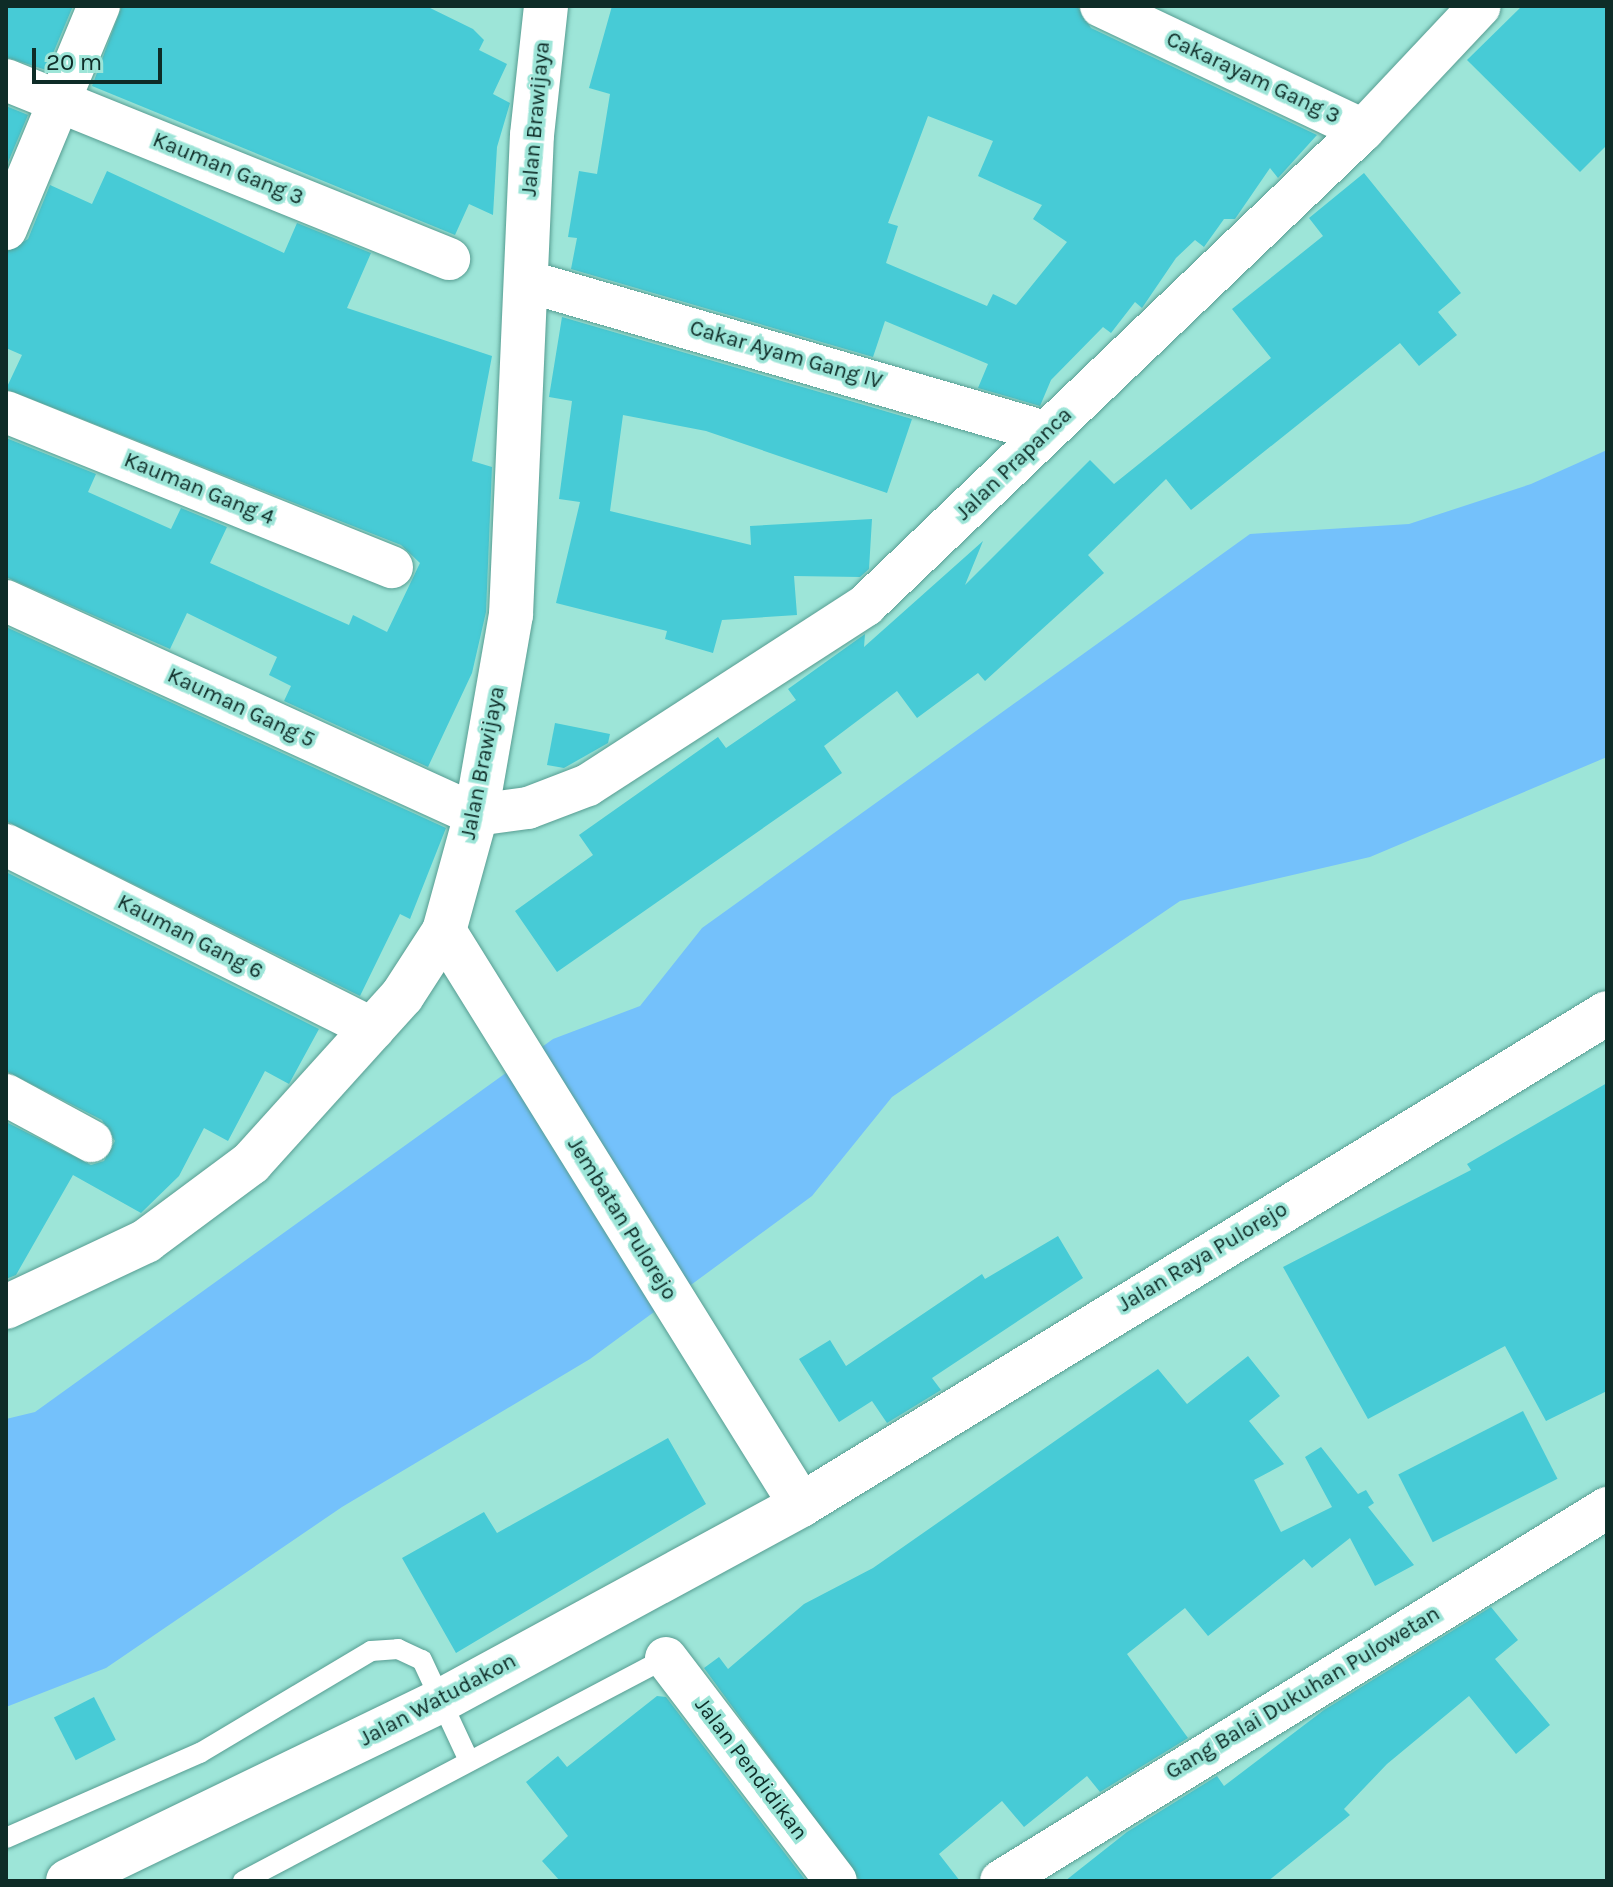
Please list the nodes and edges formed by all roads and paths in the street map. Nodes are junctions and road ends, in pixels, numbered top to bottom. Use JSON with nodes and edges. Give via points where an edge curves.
{"nodes":[{"id":1,"x":99,"y":6,"type":"edge"},
{"id":2,"x":546,"y":6,"type":"edge"},
{"id":3,"x":1101,"y":6,"type":"edge"},
{"id":4,"x":1480,"y":6,"type":"edge"},
{"id":5,"x":6,"y":80,"type":"edge"},
{"id":6,"x":60,"y":100,"type":"junction"},
{"id":7,"x":1363,"y":130,"type":"junction"},
{"id":8,"x":6,"y":229,"type":"edge"},
{"id":9,"x":449,"y":259,"type":"dead end"},
{"id":10,"x":526,"y":281,"type":"junction"},
{"id":11,"x":6,"y":412,"type":"edge"},
{"id":12,"x":1045,"y":432,"type":"junction"},
{"id":13,"x":392,"y":567,"type":"dead end"},
{"id":14,"x":6,"y":601,"type":"edge"},
{"id":15,"x":476,"y":815,"type":"junction"},
{"id":16,"x":6,"y":845,"type":"edge"},
{"id":17,"x":444,"y":931,"type":"junction"},
{"id":18,"x":1607,"y":1013,"type":"edge"},
{"id":19,"x":373,"y":1029,"type":"junction"},
{"id":20,"x":6,"y":1095,"type":"edge"},
{"id":21,"x":91,"y":1141,"type":"dead end"},
{"id":22,"x":6,"y":1307,"type":"edge"},
{"id":23,"x":801,"y":1505,"type":"junction"},
{"id":24,"x":1607,"y":1508,"type":"edge"},
{"id":25,"x":666,"y":1658,"type":"joint"},
{"id":26,"x":442,"y":1700,"type":"junction"},
{"id":27,"x":469,"y":1761,"type":"junction"},
{"id":28,"x":6,"y":1838,"type":"edge"},
{"id":29,"x":68,"y":1881,"type":"edge"},
{"id":30,"x":243,"y":1881,"type":"edge"},
{"id":31,"x":836,"y":1881,"type":"edge"},
{"id":32,"x":1001,"y":1881,"type":"edge"}],
"edges":[{"from":1,"to":6,"type":"street"},
{"from":2,"to":10,"type":"main road","name":"Jalan Brawijaya"},
{"from":3,"to":7,"type":"street","name":"Cakarayam Gang 3"},
{"from":4,"to":7,"type":"street","name":"Jalan Prapanca"},
{"from":5,"to":6,"type":"street","name":"Kauman Gang 3"},
{"from":6,"to":8,"type":"street"},
{"from":6,"to":9,"type":"street","name":"Kauman Gang 3"},
{"from":7,"to":12,"type":"street","name":"Jalan Prapanca"},
{"from":10,"to":12,"type":"street","name":"Cakar Ayam Gang IV"},
{"from":10,"to":15,"type":"main road","name":"Jalan Brawijaya","via":[[511,615]]},
{"from":11,"to":13,"type":"street","name":"Kauman Gang 4"},
{"from":12,"to":15,"type":"street","name":"Jalan Prapanca","via":[[905,571],[831,632],[588,785],[528,808]]},
{"from":14,"to":15,"type":"street","name":"Kauman Gang 5"},
{"from":15,"to":17,"type":"main road","name":"Jalan Brawijaya"},
{"from":16,"to":19,"type":"street","name":"Kauman Gang 6"},
{"from":17,"to":19,"type":"main road","name":"Jalan Brawijaya"},
{"from":17,"to":23,"type":"main road","name":"Jembatan Pulorejo"},
{"from":18,"to":23,"type":"main road","name":"Jalan Raya Pulorejo"},
{"from":19,"to":22,"type":"main road","name":"Jalan Brawijaya","via":[[308,1107],[197,1206],[146,1241]]},
{"from":20,"to":21,"type":"street"},
{"from":23,"to":26,"type":"main road","name":"Jalan Watudakon"},
{"from":24,"to":32,"type":"street","name":"Gang Balai Dukuhan Pulowetan"},
{"from":25,"to":27,"type":"lane"},
{"from":25,"to":31,"type":"street","name":"Jalan Pendidikan"},
{"from":26,"to":27,"type":"lane"},
{"from":26,"to":28,"type":"lane","via":[[422,1660],[398,1649],[371,1651],[200,1753]]},
{"from":26,"to":29,"type":"main road","name":"Jalan Watudakon"},
{"from":27,"to":30,"type":"lane"}]}
